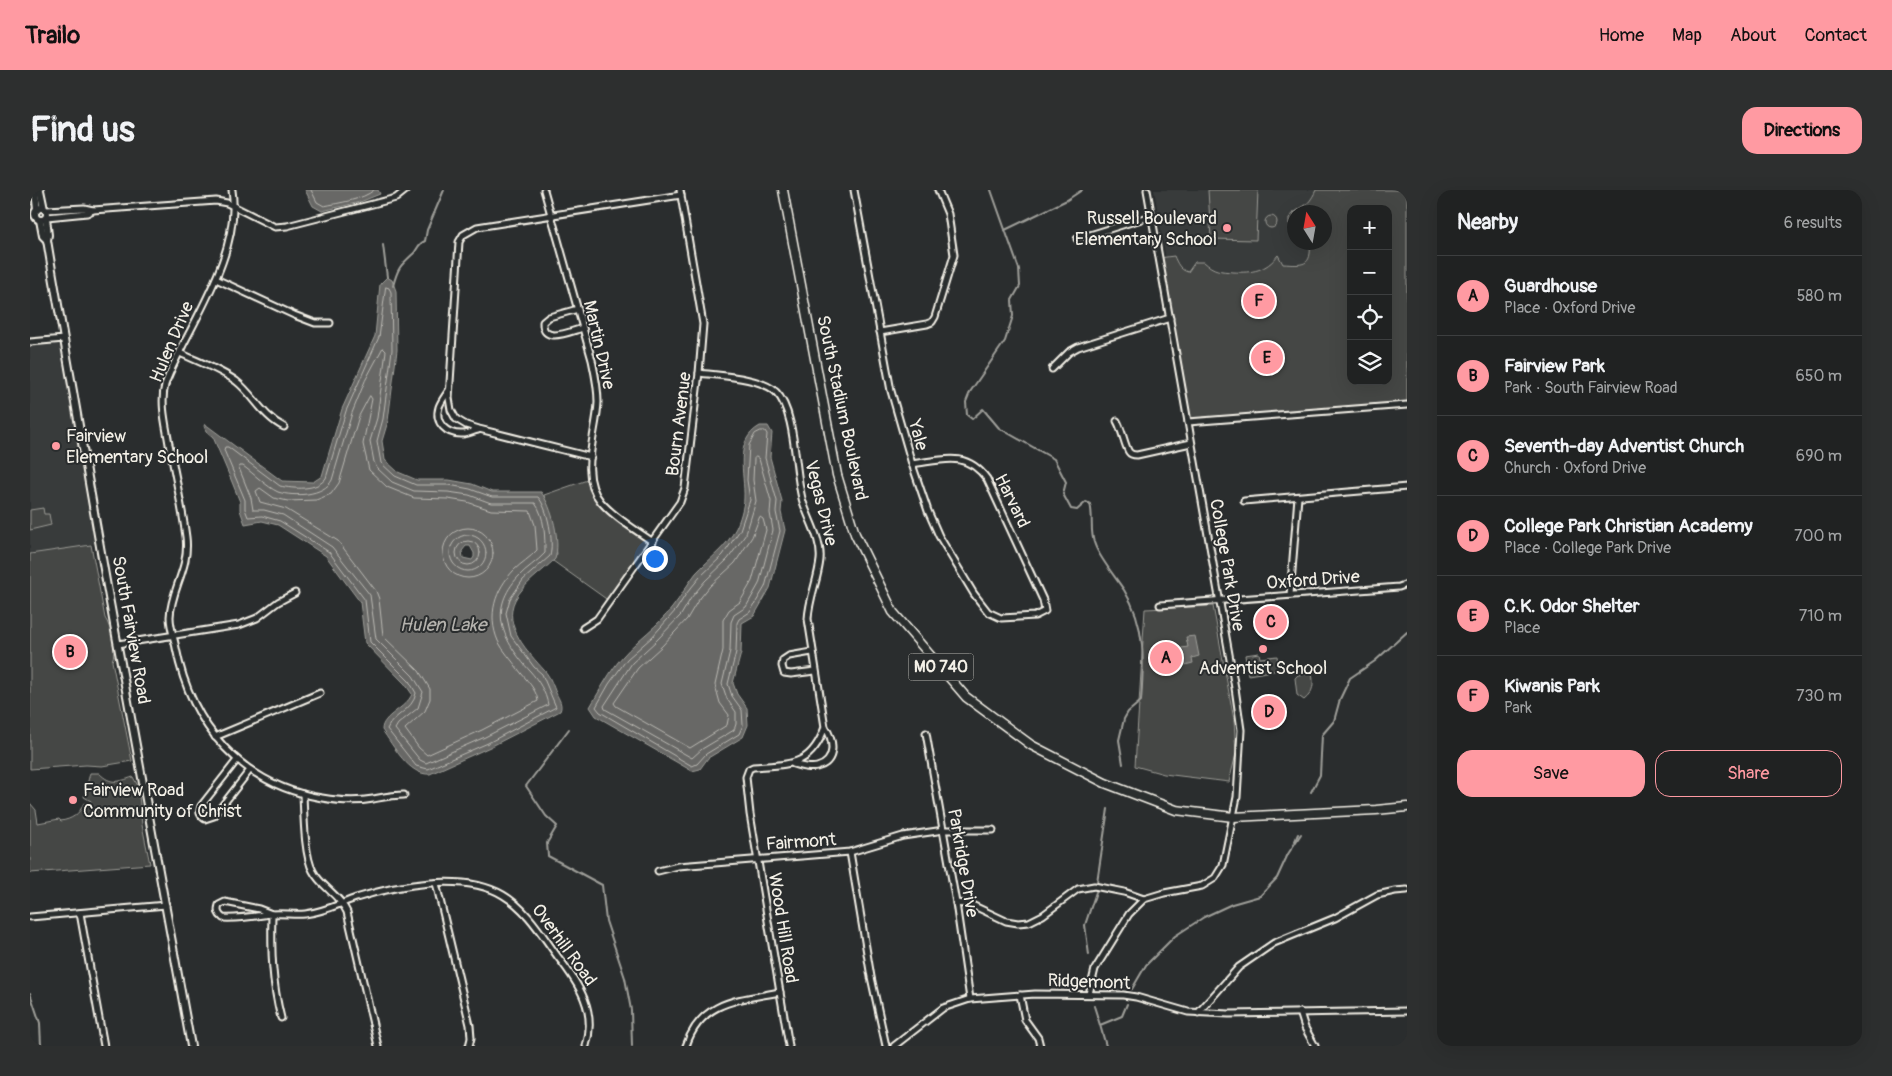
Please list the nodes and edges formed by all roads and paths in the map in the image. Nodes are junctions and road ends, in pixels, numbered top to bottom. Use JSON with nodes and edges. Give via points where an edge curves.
{"nodes":[{"id":1,"x":34,"y":190,"type":"edge"},
{"id":2,"x":40,"y":190,"type":"edge"},
{"id":3,"x":232,"y":190,"type":"edge"},
{"id":4,"x":406,"y":190,"type":"edge"},
{"id":5,"x":544,"y":190,"type":"edge"},
{"id":6,"x":784,"y":190,"type":"edge"},
{"id":7,"x":854,"y":190,"type":"edge"},
{"id":8,"x":938,"y":190,"type":"edge"},
{"id":9,"x":1147,"y":190,"type":"edge"},
{"id":10,"x":681,"y":192,"type":"edge"},
{"id":11,"x":233,"y":206,"type":"junction"},
{"id":12,"x":39,"y":214,"type":"edge"},
{"id":13,"x":551,"y":215,"type":"junction"},
{"id":14,"x":1151,"y":216,"type":"junction"},
{"id":15,"x":1077,"y":239,"type":"dead end"},
{"id":16,"x":216,"y":279,"type":"junction"},
{"id":17,"x":578,"y":309,"type":"junction"},
{"id":18,"x":1170,"y":318,"type":"junction"},
{"id":19,"x":330,"y":323,"type":"dead end"},
{"id":20,"x":583,"y":328,"type":"junction"},
{"id":21,"x":880,"y":332,"type":"junction"},
{"id":22,"x":64,"y":339,"type":"junction"},
{"id":23,"x":30,"y":342,"type":"edge"},
{"id":24,"x":180,"y":353,"type":"junction"},
{"id":25,"x":1052,"y":369,"type":"dead end"},
{"id":26,"x":699,"y":373,"type":"junction"},
{"id":27,"x":449,"y":387,"type":"junction"},
{"id":28,"x":1407,"y":405,"type":"edge"},
{"id":29,"x":1117,"y":420,"type":"dead end"},
{"id":30,"x":1188,"y":422,"type":"junction"},
{"id":31,"x":284,"y":427,"type":"dead end"},
{"id":32,"x":479,"y":429,"type":"junction"},
{"id":33,"x":1191,"y":443,"type":"junction"},
{"id":34,"x":591,"y":457,"type":"junction"},
{"id":35,"x":912,"y":464,"type":"junction"},
{"id":36,"x":1407,"y":487,"type":"edge"},
{"id":37,"x":1298,"y":497,"type":"junction"},
{"id":38,"x":1244,"y":501,"type":"dead end"},
{"id":39,"x":653,"y":542,"type":"junction"},
{"id":40,"x":1407,"y":584,"type":"edge"},
{"id":41,"x":295,"y":593,"type":"dead end"},
{"id":42,"x":1290,"y":595,"type":"junction"},
{"id":43,"x":1220,"y":601,"type":"junction"},
{"id":44,"x":1160,"y":605,"type":"dead end"},
{"id":45,"x":1045,"y":611,"type":"joint"},
{"id":46,"x":583,"y":628,"type":"dead end"},
{"id":47,"x":174,"y":636,"type":"junction"},
{"id":48,"x":118,"y":644,"type":"junction"},
{"id":49,"x":812,"y":652,"type":"junction"},
{"id":50,"x":815,"y":671,"type":"junction"},
{"id":51,"x":320,"y":693,"type":"dead end"},
{"id":52,"x":826,"y":727,"type":"junction"},
{"id":53,"x":926,"y":732,"type":"dead end"},
{"id":54,"x":215,"y":737,"type":"junction"},
{"id":55,"x":237,"y":760,"type":"junction"},
{"id":56,"x":793,"y":764,"type":"junction"},
{"id":57,"x":250,"y":770,"type":"junction"},
{"id":58,"x":303,"y":794,"type":"junction"},
{"id":59,"x":404,"y":795,"type":"dead end"},
{"id":60,"x":1407,"y":807,"type":"edge"},
{"id":61,"x":1233,"y":817,"type":"junction"},
{"id":62,"x":944,"y":830,"type":"junction"},
{"id":63,"x":993,"y":830,"type":"dead end"},
{"id":64,"x":850,"y":852,"type":"junction"},
{"id":65,"x":758,"y":859,"type":"junction"},
{"id":66,"x":658,"y":871,"type":"dead end"},
{"id":67,"x":436,"y":883,"type":"junction"},
{"id":68,"x":1407,"y":890,"type":"edge"},
{"id":69,"x":1144,"y":899,"type":"junction"},
{"id":70,"x":343,"y":902,"type":"junction"},
{"id":71,"x":956,"y":903,"type":"junction"},
{"id":72,"x":166,"y":905,"type":"junction"},
{"id":73,"x":80,"y":913,"type":"junction"},
{"id":74,"x":272,"y":914,"type":"junction"},
{"id":75,"x":30,"y":917,"type":"edge"},
{"id":76,"x":780,"y":992,"type":"junction"},
{"id":77,"x":1089,"y":994,"type":"junction"},
{"id":78,"x":1020,"y":996,"type":"junction"},
{"id":79,"x":970,"y":999,"type":"junction"},
{"id":80,"x":1407,"y":1011,"type":"edge"},
{"id":81,"x":1300,"y":1012,"type":"junction"},
{"id":82,"x":1198,"y":1013,"type":"junction"},
{"id":83,"x":281,"y":1018,"type":"dead end"},
{"id":84,"x":104,"y":1046,"type":"edge"},
{"id":85,"x":191,"y":1046,"type":"edge"},
{"id":86,"x":378,"y":1046,"type":"edge"},
{"id":87,"x":469,"y":1046,"type":"edge"},
{"id":88,"x":586,"y":1046,"type":"edge"},
{"id":89,"x":686,"y":1046,"type":"edge"},
{"id":90,"x":789,"y":1046,"type":"edge"},
{"id":91,"x":886,"y":1046,"type":"edge"},
{"id":92,"x":894,"y":1046,"type":"edge"},
{"id":93,"x":1040,"y":1046,"type":"edge"},
{"id":94,"x":1316,"y":1046,"type":"edge"}],
"edges":[{"from":1,"to":12,"type":"street","name":"South Fairview Road"},
{"from":2,"to":12,"type":"street"},
{"from":3,"to":11,"type":"street","name":"Hulen Drive"},
{"from":4,"to":11,"type":"street","via":[[396,198],[287,226],[275,227]]},
{"from":5,"to":13,"type":"street","name":"Martin Drive"},
{"from":6,"to":61,"type":"main road","name":"South Stadium Boulevard","number":"MO 740","via":[[837,475],[855,534],[893,612],[966,698],[1031,745],[1105,783],[1176,810]]},
{"from":7,"to":21,"type":"street","name":"Yale"},
{"from":8,"to":21,"type":"street","via":[[948,214],[954,255],[935,317],[927,324]]},
{"from":9,"to":14,"type":"street","name":"College Park Drive"},
{"from":10,"to":13,"type":"street"},
{"from":10,"to":26,"type":"street","name":"Bourn Avenue","via":[[703,324]]},
{"from":11,"to":12,"type":"street","via":[[216,201],[84,208]]},
{"from":11,"to":16,"type":"street","name":"Hulen Drive","via":[[224,258]]},
{"from":12,"to":22,"type":"street","name":"South Fairview Road"},
{"from":13,"to":17,"type":"street","name":"Martin Drive"},
{"from":13,"to":27,"type":"street","via":[[477,227],[463,235],[459,242]]},
{"from":14,"to":15,"type":"street"},
{"from":14,"to":18,"type":"street","name":"College Park Drive"},
{"from":16,"to":19,"type":"street","via":[[315,324]]},
{"from":16,"to":24,"type":"street","name":"Hulen Drive"},
{"from":17,"to":20,"type":"street","name":"Martin Drive"},
{"from":17,"to":20,"type":"street","via":[[549,317],[543,322],[543,328],[546,333],[554,335]]},
{"from":18,"to":25,"type":"street","via":[[1078,347]]},
{"from":18,"to":30,"type":"street","name":"College Park Drive"},
{"from":20,"to":34,"type":"street","name":"Martin Drive","via":[[598,403]]},
{"from":21,"to":35,"type":"street","name":"Yale","via":[[891,391]]},
{"from":22,"to":23,"type":"street"},
{"from":22,"to":48,"type":"street","name":"South Fairview Road"},
{"from":24,"to":31,"type":"street","via":[[236,382],[271,421]]},
{"from":24,"to":47,"type":"street","name":"Hulen Drive","via":[[165,386],[164,404],[186,538],[186,561],[171,607]]},
{"from":26,"to":39,"type":"street","name":"Bourn Avenue","via":[[685,488],[680,502]]},
{"from":26,"to":49,"type":"street","name":"Vegas Drive","via":[[764,384],[776,392],[783,403],[802,500],[818,543],[820,559],[808,605]]},
{"from":27,"to":32,"type":"street","via":[[456,418]]},
{"from":27,"to":32,"type":"street","via":[[439,405],[439,423],[455,433]]},
{"from":28,"to":30,"type":"street"},
{"from":29,"to":33,"type":"street","via":[[1132,454]]},
{"from":30,"to":33,"type":"street","name":"College Park Drive"},
{"from":32,"to":34,"type":"street"},
{"from":33,"to":43,"type":"street","name":"College Park Drive"},
{"from":34,"to":39,"type":"street","name":"Martin Drive","via":[[590,478],[600,501]]},
{"from":35,"to":45,"type":"street","name":"Yale","via":[[939,536],[988,612],[1001,618],[1035,616]]},
{"from":35,"to":45,"type":"street","name":"Harvard","via":[[958,458],[982,471],[1044,600]]},
{"from":36,"to":37,"type":"street"},
{"from":37,"to":38,"type":"street"},
{"from":37,"to":42,"type":"street"},
{"from":39,"to":46,"type":"street","name":"Bourn Avenue","via":[[597,619]]},
{"from":40,"to":42,"type":"street","name":"Oxford Drive"},
{"from":41,"to":47,"type":"street","via":[[257,618],[238,625]]},
{"from":42,"to":43,"type":"street","name":"Oxford Drive"},
{"from":43,"to":44,"type":"street","name":"Oxford Drive"},
{"from":43,"to":61,"type":"street","name":"College Park Drive","via":[[1241,730]]},
{"from":47,"to":48,"type":"street"},
{"from":47,"to":54,"type":"street","name":"Hulen Drive","via":[[186,686],[199,715]]},
{"from":48,"to":72,"type":"street","name":"South Fairview Road"},
{"from":49,"to":50,"type":"street","name":"Vegas Drive"},
{"from":49,"to":50,"type":"street","via":[[789,656],[782,660],[782,666],[784,673]]},
{"from":50,"to":52,"type":"street","name":"Vegas Drive"},
{"from":51,"to":54,"type":"street"},
{"from":52,"to":56,"type":"street","via":[[820,741],[807,756]]},
{"from":52,"to":56,"type":"street","name":"Vegas Drive","via":[[833,743],[829,759],[817,767]]},
{"from":53,"to":62,"type":"street","name":"Parkridge Drive"},
{"from":54,"to":55,"type":"street","name":"Hulen Drive"},
{"from":55,"to":57,"type":"street","name":"Hulen Drive"},
{"from":55,"to":57,"type":"street","via":[[201,806],[200,816],[205,819],[214,816]]},
{"from":56,"to":65,"type":"street","name":"Wood Hill Road","via":[[749,769],[746,777]]},
{"from":57,"to":58,"type":"street","name":"Hulen Drive"},
{"from":58,"to":59,"type":"street","name":"Hulen Drive","via":[[357,801]]},
{"from":58,"to":70,"type":"street","via":[[310,865]]},
{"from":60,"to":61,"type":"main road","name":"South Stadium Boulevard","number":"MO 740"},
{"from":61,"to":69,"type":"street","name":"College Park Drive","via":[[1223,865],[1215,878],[1202,886]]},
{"from":62,"to":63,"type":"street","name":"Fairmont"},
{"from":62,"to":64,"type":"street","name":"Fairmont","via":[[903,836]]},
{"from":62,"to":71,"type":"street","name":"Parkridge Drive"},
{"from":64,"to":65,"type":"street","name":"Fairmont"},
{"from":64,"to":91,"type":"street"},
{"from":65,"to":66,"type":"street","name":"Fairmont","via":[[678,866]]},
{"from":65,"to":76,"type":"street","name":"Wood Hill Road"},
{"from":67,"to":70,"type":"street","name":"Overhill Road","via":[[382,890]]},
{"from":67,"to":87,"type":"street","via":[[470,1025]]},
{"from":67,"to":88,"type":"street","name":"Overhill Road","via":[[462,882],[485,887],[523,910],[578,982],[589,1012]]},
{"from":68,"to":82,"type":"street","via":[[1377,895],[1334,918],[1274,943],[1240,968]]},
{"from":69,"to":71,"type":"street","via":[[1094,886],[1078,889],[1042,915],[1029,922],[1018,923],[972,905]]},
{"from":69,"to":77,"type":"street","name":"College Park Drive","via":[[1128,914],[1095,969]]},
{"from":70,"to":74,"type":"street","name":"Overhill Road","via":[[306,914]]},
{"from":70,"to":86,"type":"street"},
{"from":71,"to":79,"type":"street","name":"Parkridge Drive"},
{"from":72,"to":73,"type":"street"},
{"from":72,"to":85,"type":"street","name":"South Fairview Road"},
{"from":73,"to":75,"type":"street"},
{"from":73,"to":84,"type":"street"},
{"from":74,"to":74,"type":"street","name":"Overhill Road","via":[[225,902],[219,905],[218,910],[222,918]]},
{"from":74,"to":83,"type":"street","via":[[272,972]]},
{"from":76,"to":89,"type":"street","via":[[730,1001],[716,1007],[696,1025]]},
{"from":76,"to":90,"type":"street","name":"Wood Hill Road"},
{"from":77,"to":78,"type":"street","name":"Ridgemont"},
{"from":77,"to":82,"type":"street","name":"Ridgemont","via":[[1136,997]]},
{"from":78,"to":79,"type":"street","name":"Ridgemont"},
{"from":78,"to":93,"type":"street","via":[[1025,1020]]},
{"from":79,"to":92,"type":"street","name":"Ridgemont","via":[[943,1008]]},
{"from":80,"to":81,"type":"street","name":"Ridgemont"},
{"from":81,"to":82,"type":"street","name":"Ridgemont"},
{"from":81,"to":94,"type":"street","via":[[1304,1028]]}]}
